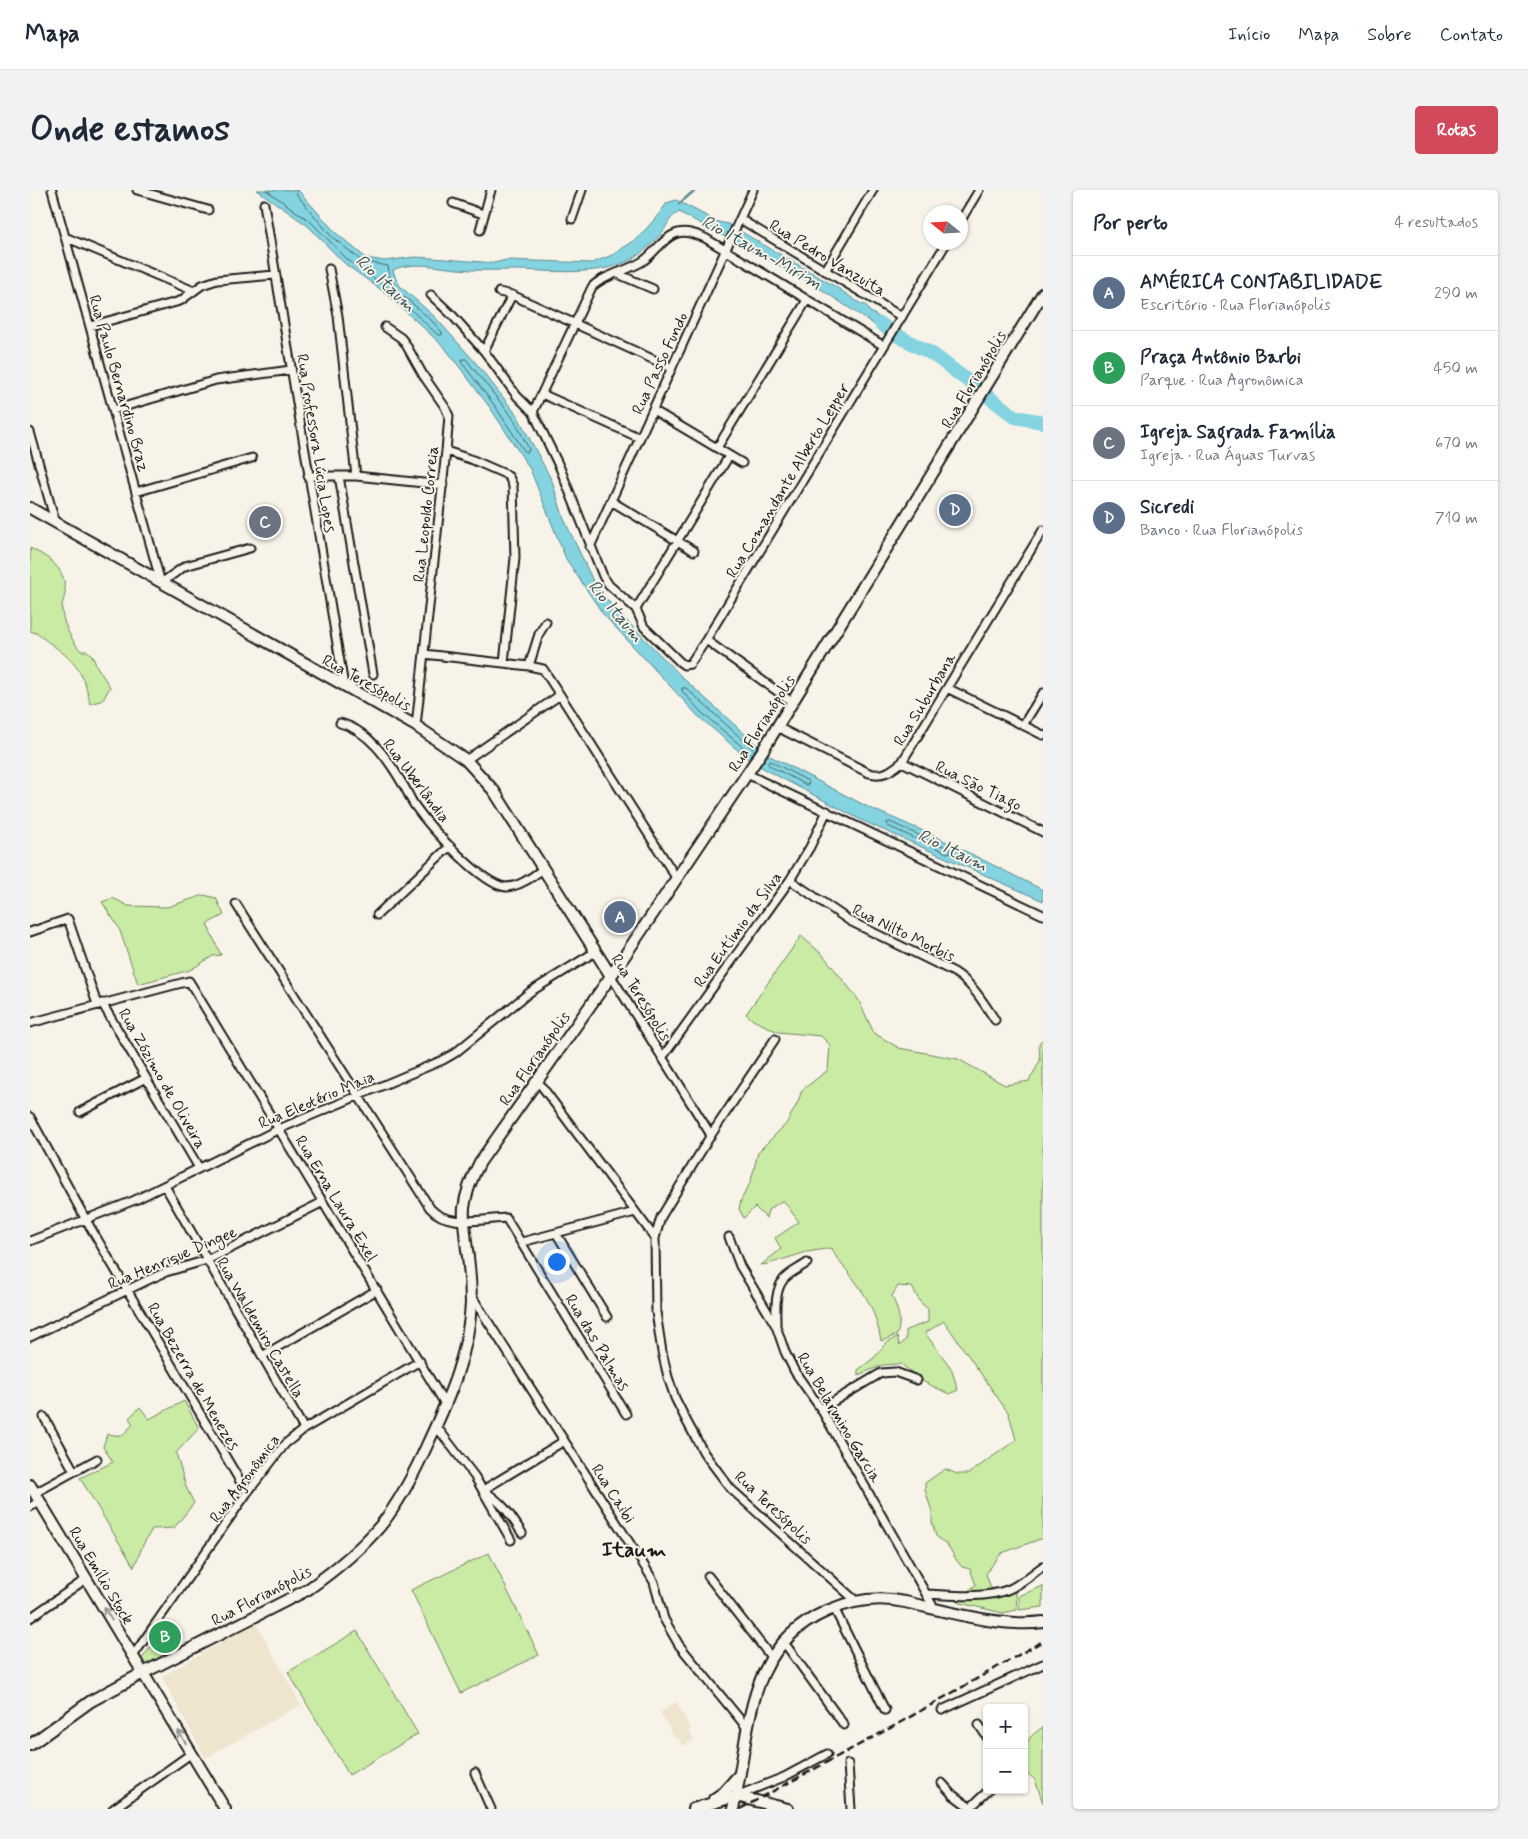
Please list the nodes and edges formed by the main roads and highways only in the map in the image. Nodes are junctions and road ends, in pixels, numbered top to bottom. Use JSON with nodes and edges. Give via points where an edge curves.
{"nodes":[{"id":1,"x":1043,"y":293,"type":"edge"},
{"id":2,"x":30,"y":508,"type":"edge"},
{"id":3,"x":611,"y":976,"type":"junction"},
{"id":4,"x":35,"y":1493,"type":"edge"},
{"id":5,"x":1043,"y":1622,"type":"edge"},
{"id":6,"x":143,"y":1673,"type":"junction"},
{"id":7,"x":30,"y":1745,"type":"edge"},
{"id":8,"x":740,"y":1773,"type":"junction"},
{"id":9,"x":736,"y":1796,"type":"junction"},
{"id":10,"x":697,"y":1807,"type":"edge"},
{"id":11,"x":225,"y":1809,"type":"edge"},
{"id":12,"x":733,"y":1809,"type":"edge"},
{"id":13,"x":788,"y":1809,"type":"edge"}],
"edges":[{"from":1,"to":3,"type":"main road","name":"Rua Florianópolis","via":[[763,750]]},
{"from":2,"to":3,"type":"main road","name":"Rua Teresópolis","via":[[416,726],[466,760],[501,800]]},
{"from":3,"to":6,"type":"main road","name":"Rua Florianópolis","via":[[473,1176],[464,1220],[471,1294],[466,1343],[436,1426],[396,1504],[373,1534],[318,1582]]},
{"from":6,"to":4,"type":"main road","name":"Rua Emílio Stock","one_way":true},
{"from":5,"to":8,"type":"main road","via":[[1001,1621],[888,1600],[856,1601],[834,1608],[799,1626],[771,1658],[759,1682]]},
{"from":6,"to":7,"type":"main road","name":"Rua Florianópolis","via":[[91,1701]]},
{"from":11,"to":6,"type":"main road","name":"Rua Emílio Stock","one_way":true},
{"from":8,"to":9,"type":"main road"},
{"from":8,"to":10,"type":"main road","via":[[724,1792]]},
{"from":9,"to":10,"type":"main road"},
{"from":9,"to":12,"type":"main road"},
{"from":9,"to":13,"type":"main road"}]}
